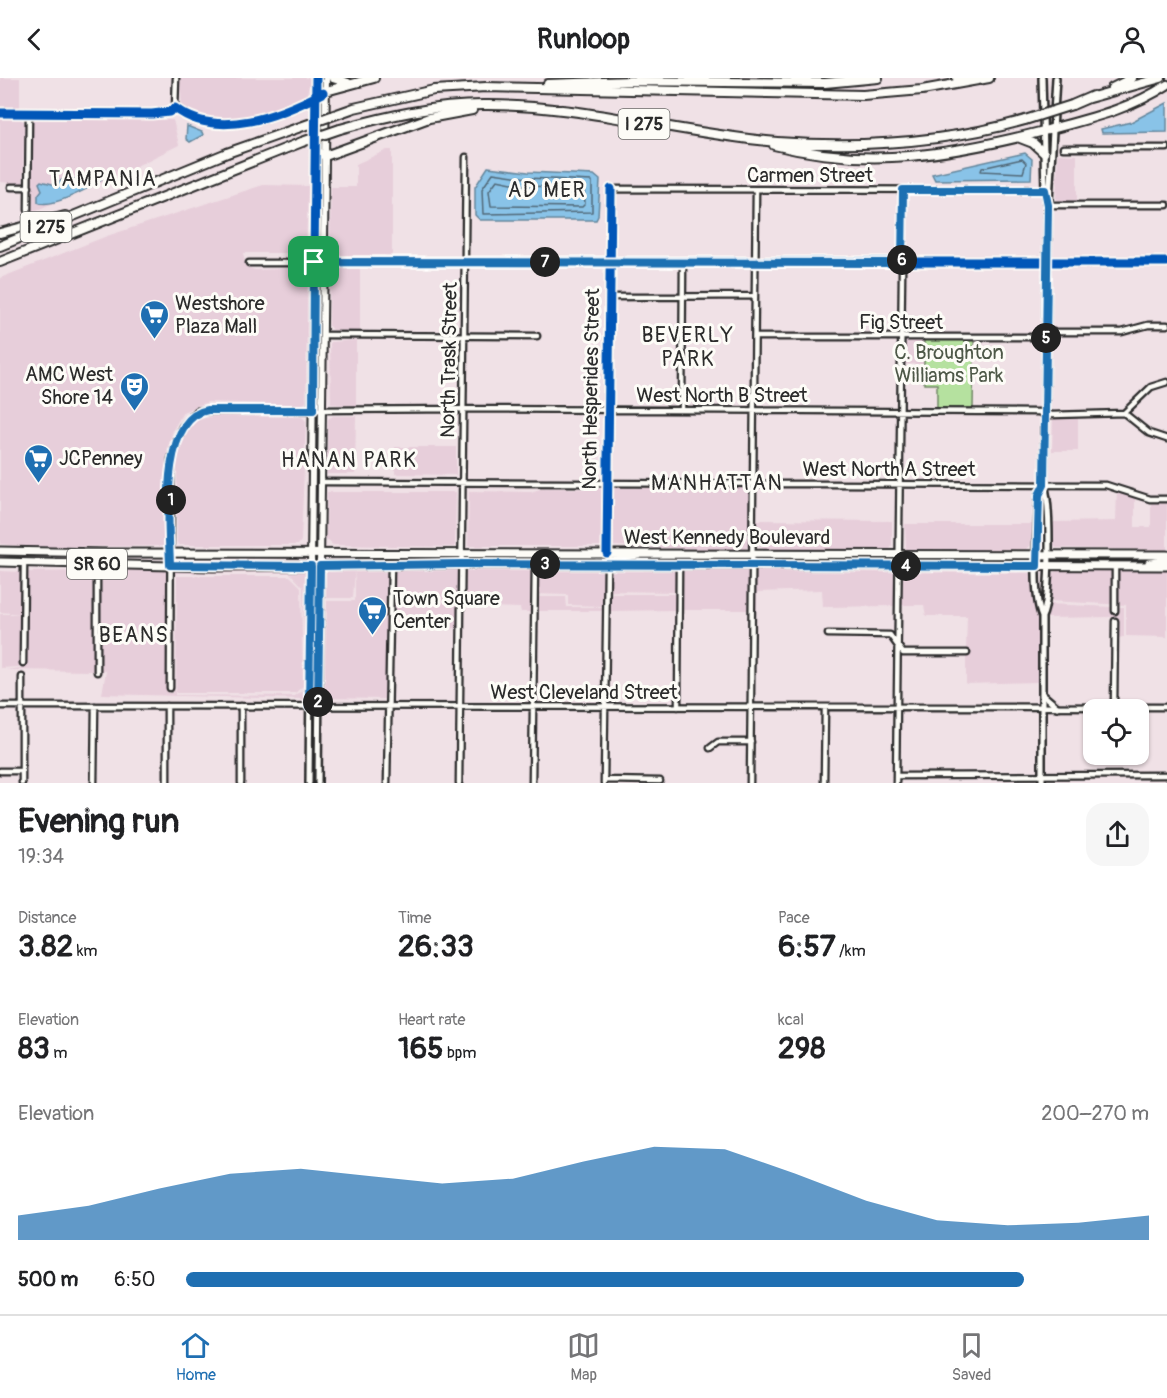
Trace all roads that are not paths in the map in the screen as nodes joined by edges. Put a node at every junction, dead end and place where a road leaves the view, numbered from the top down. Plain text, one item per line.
1 (176, 78) edge
2 (316, 78) edge
3 (326, 78) edge
4 (333, 78) edge
5 (374, 78) edge
6 (878, 78) edge
7 (957, 78) edge
8 (977, 78) edge
9 (989, 78) edge
10 (1042, 78) edge
11 (1056, 78) edge
12 (1132, 78) edge
13 (1161, 78) edge
14 (350, 83) junction
15 (1167, 85) edge
16 (499, 87) junction
17 (326, 92) junction
18 (316, 97) junction
19 (1089, 98) junction
20 (175, 108) junction
21 (542, 109) junction
22 (0, 114) edge
23 (29, 114) junction
24 (1055, 128) junction
25 (1043, 131) junction
26 (746, 138) junction
27 (1018, 138) junction
28 (315, 146) junction
29 (1064, 148) dead end
30 (1167, 148) edge
31 (1044, 153) junction
32 (325, 156) junction
33 (466, 157) dead end
34 (11, 187) dead end
35 (29, 187) junction
36 (611, 189) joint
37 (756, 190) junction
38 (903, 190) junction
39 (1045, 190) junction
40 (1048, 205) junction
41 (1167, 205) edge
42 (92, 208) junction
43 (28, 210) dead end
44 (0, 233) edge
45 (0, 246) edge
46 (0, 262) edge
47 (314, 262) junction
48 (324, 262) junction
49 (465, 262) junction
50 (610, 262) junction
51 (683, 262) junction
52 (1167, 262) edge
53 (249, 263) dead end
54 (756, 263) junction
55 (902, 263) junction
56 (1048, 263) junction
57 (755, 296) junction
58 (610, 297) junction
59 (683, 297) junction
60 (1167, 325) edge
61 (323, 335) junction
62 (1046, 335) junction
63 (464, 336) junction
64 (537, 336) dead end
65 (755, 337) junction
66 (901, 337) junction
67 (1167, 382) edge
68 (463, 409) junction
69 (313, 410) junction
70 (323, 410) junction
71 (609, 410) junction
72 (682, 410) junction
73 (900, 410) junction
74 (754, 411) junction
75 (1124, 413) junction
76 (1045, 414) junction
77 (1167, 439) edge
78 (321, 483) junction
79 (462, 483) junction
80 (608, 484) junction
81 (754, 484) junction
82 (899, 484) junction
83 (1044, 485) junction
84 (1167, 499) edge
85 (0, 550) edge
86 (40, 553) junction
87 (97, 553) junction
88 (170, 553) junction
89 (311, 553) junction
90 (321, 553) junction
91 (461, 553) junction
92 (607, 553) junction
93 (644, 554) junction
94 (753, 554) junction
95 (898, 554) junction
96 (1038, 555) junction
97 (1048, 555) junction
98 (1167, 555) edge
99 (1167, 561) edge
100 (0, 562) edge
101 (24, 564) junction
102 (97, 564) junction
103 (461, 564) junction
104 (535, 564) junction
105 (564, 564) junction
106 (607, 564) junction
107 (170, 565) junction
108 (391, 565) junction
109 (679, 565) junction
110 (311, 566) junction
111 (320, 566) junction
112 (752, 566) junction
113 (897, 566) junction
114 (1037, 566) junction
115 (1047, 566) junction
116 (1115, 566) junction
117 (1141, 566) junction
118 (1167, 566) edge
119 (1115, 611) dead end
120 (1042, 617) junction
121 (1115, 621) dead end
122 (828, 634) dead end
123 (897, 645) junction
124 (967, 653) dead end
125 (23, 663) dead end
126 (97, 672) dead end
127 (22, 677) dead end
128 (170, 688) dead end
129 (1041, 692) junction
130 (1114, 699) edge
131 (0, 706) edge
132 (22, 706) junction
133 (95, 706) junction
134 (167, 706) junction
135 (241, 706) junction
136 (309, 706) junction
137 (318, 706) junction
138 (387, 706) junction
139 (460, 706) junction
140 (533, 706) junction
141 (605, 707) junction
142 (678, 707) junction
143 (751, 707) junction
144 (825, 707) junction
145 (896, 707) junction
146 (1041, 707) junction
147 (1057, 707) junction
148 (1083, 707) edge
149 (1149, 708) edge
150 (1167, 708) edge
151 (750, 742) junction
152 (710, 748) dead end
153 (0, 771) edge
154 (22, 771) junction
155 (1167, 775) edge
156 (896, 776) junction
157 (1042, 780) edge
158 (604, 781) edge
159 (660, 781) dead end
160 (22, 783) edge
161 (94, 783) edge
162 (167, 783) edge
163 (241, 783) edge
164 (309, 783) edge
165 (318, 783) edge
166 (387, 783) edge
167 (459, 783) edge
168 (532, 783) edge
169 (750, 783) edge
170 (824, 783) edge
171 (896, 783) edge

1 - 20 street
2 - 18 main road
3 - 17 main road
4 - 14 highway
5 - 14 highway
6 - 16 highway
7 - 8 highway
9 - 16 highway, I 275
10 - 25 street
11 - 24 street
12 - 19 highway, I 275
13 - 19 highway
14 - 17 highway
15 - 24 highway
16 - 42 highway, I 275, bridge
17 - 18 street
17 - 32 main road
18 - 20 street
18 - 28 main road
19 - 26 highway, I 275, bridge
20 - 23 street
21 - 26 highway, I 275
21 - 32 highway
21 - 46 highway, I 275, bridge
22 - 23 street
23 - 35 street
24 - 25 highway
24 - 40 street
25 - 27 highway
25 - 31 street
26 - 27 highway
27 - 31 highway
28 - 32 highway
28 - 47 main road
29 - 30 street
31 - 39 street
32 - 48 main road
33 - 49 street, North Trask Street
34 - 35 street
35 - 43 street
36 - 37 street, Carmen Street
36 - 50 street, North Hesperides Street
37 - 38 street, Carmen Street
37 - 54 street
38 - 39 street, Carmen Street
38 - 55 street
39 - 40 street
40 - 41 street
40 - 56 street
42 - 44 highway
42 - 45 highway, I 275
47 - 48 street
47 - 53 street
47 - 69 main road
48 - 49 street
48 - 61 main road
49 - 50 street
49 - 63 street, North Trask Street
50 - 51 street
50 - 58 street, North Hesperides Street
51 - 54 street
51 - 59 street
52 - 56 street
54 - 55 street
54 - 57 street
55 - 56 street
55 - 66 street
56 - 62 street
57 - 59 street
57 - 65 street
58 - 59 street
58 - 71 street, North Hesperides Street
59 - 72 street
60 - 62 street, Fig Street
61 - 63 street
61 - 70 main road
62 - 66 street, Fig Street
62 - 76 street
63 - 64 street
63 - 68 street, North Trask Street
65 - 66 street, Fig Street
65 - 74 street
66 - 73 street
67 - 75 street
68 - 70 street, West North B Street
68 - 71 street, West North B Street
68 - 79 street, North Trask Street
69 - 70 street, West North B Street
69 - 88 street, West North B Street
69 - 89 main road
70 - 78 main road
71 - 72 street, West North B Street
71 - 80 street, North Hesperides Street
72 - 74 street, West North B Street
73 - 74 street, West North B Street
73 - 76 street, West North B Street
73 - 82 street
74 - 81 street
75 - 76 street, West North B Street
75 - 77 street
76 - 83 street
78 - 79 street, West North A Street
78 - 90 main road
79 - 80 street, West North A Street
79 - 91 street, North Trask Street
80 - 81 street, West North A Street
80 - 92 street, North Hesperides Street
81 - 82 street, West North A Street
81 - 94 street
82 - 83 street, West North A Street
82 - 95 street
83 - 84 street, West North A Street
83 - 96 street
83 - 97 street
85 - 86 main road, West Kennedy Boulevard / SR 60
86 - 87 main road, West Kennedy Boulevard / SR 60
86 - 101 main road
87 - 88 main road, West Kennedy Boulevard / SR 60
87 - 102 main road
88 - 89 main road, West Kennedy Boulevard / SR 60
88 - 107 street
89 - 90 main road, West Kennedy Boulevard / SR 60
89 - 110 main road
90 - 91 main road, West Kennedy Boulevard / SR 60
90 - 111 main road
91 - 92 main road, West Kennedy Boulevard / SR 60
91 - 103 street, North Trask Street
92 - 93 main road, West Kennedy Boulevard / SR 60
92 - 105 main road
93 - 94 main road, West Kennedy Boulevard / SR 60
93 - 106 main road
94 - 95 main road, West Kennedy Boulevard / SR 60
94 - 112 street
95 - 96 main road, West Kennedy Boulevard / SR 60
95 - 113 street
96 - 97 main road, West Kennedy Boulevard / SR 60
96 - 114 street
97 - 98 main road, West Kennedy Boulevard / SR 60
97 - 115 street
99 - 117 main road
100 - 101 main road, West Kennedy Boulevard / SR 60
101 - 102 main road, West Kennedy Boulevard / SR 60
101 - 125 street
102 - 107 main road, West Kennedy Boulevard / SR 60
102 - 126 street
103 - 104 main road, West Kennedy Boulevard / SR 60
103 - 108 main road, West Kennedy Boulevard / SR 60
103 - 139 street, North Trask Street
104 - 105 main road, West Kennedy Boulevard / SR 60
104 - 140 street
105 - 106 main road, West Kennedy Boulevard / SR 60
106 - 109 main road, West Kennedy Boulevard / SR 60
106 - 141 street
107 - 110 main road, West Kennedy Boulevard / SR 60
107 - 128 street
108 - 111 main road, West Kennedy Boulevard / SR 60
108 - 138 street
109 - 112 main road, West Kennedy Boulevard / SR 60
109 - 142 street
110 - 111 main road, West Kennedy Boulevard / SR 60
110 - 136 street
111 - 137 street
112 - 113 main road, West Kennedy Boulevard / SR 60
112 - 143 street
113 - 114 main road, West Kennedy Boulevard / SR 60
113 - 123 street
114 - 115 main road, West Kennedy Boulevard / SR 60
114 - 120 street
115 - 116 main road, West Kennedy Boulevard / SR 60
115 - 120 street
116 - 117 main road, West Kennedy Boulevard / SR 60
116 - 119 street
117 - 118 main road, West Kennedy Boulevard / SR 60
120 - 129 street
121 - 130 street
122 - 123 street
123 - 124 street
123 - 145 street
127 - 132 street
129 - 146 street
129 - 147 street
131 - 132 street, West Cleveland Street
132 - 133 street, West Cleveland Street
132 - 154 street
133 - 134 street, West Cleveland Street
133 - 161 street
134 - 135 street, West Cleveland Street
134 - 162 street
135 - 136 street, West Cleveland Street
135 - 163 street
136 - 137 street, West Cleveland Street
136 - 164 street
137 - 138 street, West Cleveland Street
137 - 165 street
138 - 139 street, West Cleveland Street
138 - 166 street
139 - 140 street, West Cleveland Street
139 - 167 street, North Trask Street
140 - 141 street, West Cleveland Street
140 - 168 street
141 - 142 street, West Cleveland Street
141 - 158 street
142 - 143 street, West Cleveland Street
143 - 144 street, West Cleveland Street
143 - 151 street
144 - 145 street, West Cleveland Street
144 - 170 street
145 - 146 street, West Cleveland Street
145 - 156 street
146 - 147 street, West Cleveland Street
146 - 157 street
147 - 148 street, West Cleveland Street
149 - 150 street, West Cleveland Street
151 - 152 street
151 - 169 street
153 - 154 street
154 - 160 street
155 - 157 street
156 - 157 street
156 - 171 street
158 - 159 street

